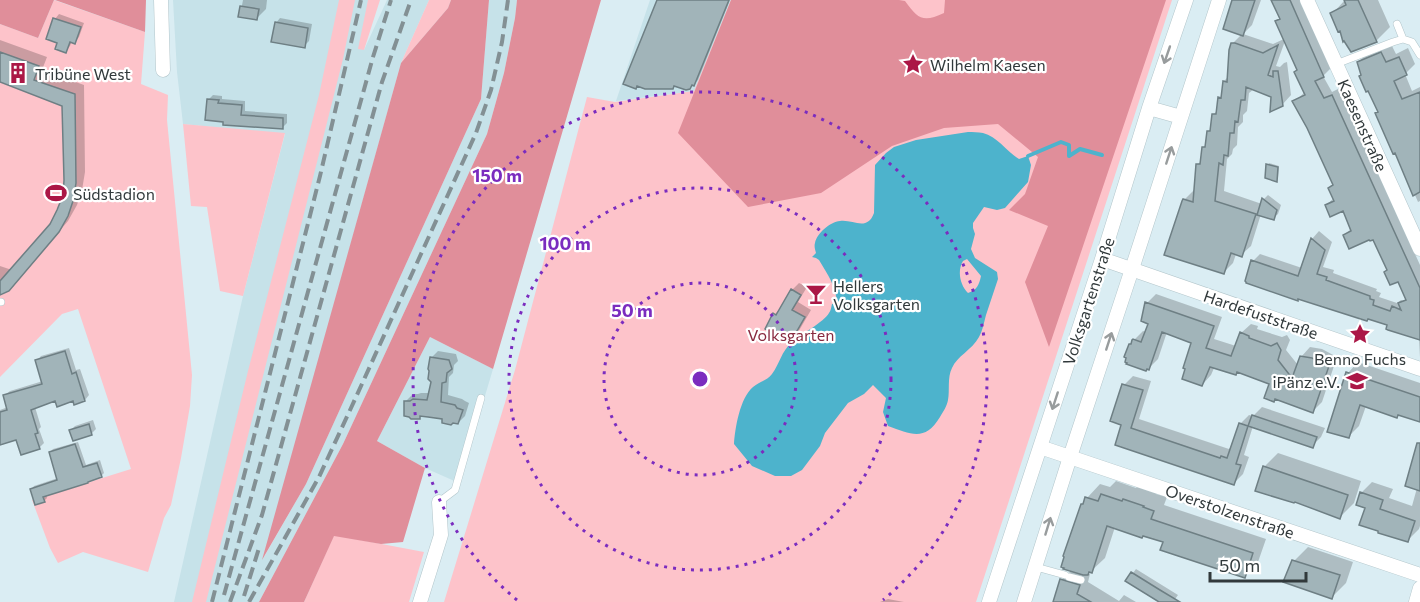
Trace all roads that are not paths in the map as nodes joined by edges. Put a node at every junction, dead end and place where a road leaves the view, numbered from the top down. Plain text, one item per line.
1 (161, 0) edge
2 (1186, 0) edge
3 (1219, 0) edge
4 (1307, 0) edge
5 (1397, 24) dead end
6 (1403, 39) junction
7 (1420, 56) edge
8 (1336, 64) junction
9 (163, 69) dead end
10 (1149, 108) junction
11 (1181, 117) junction
12 (1420, 249) edge
13 (1102, 259) junction
14 (1132, 269) junction
15 (1420, 369) edge
16 (481, 398) dead end
17 (1040, 447) junction
18 (1070, 458) junction
19 (440, 502) joint
20 (1036, 567) junction
21 (1420, 575) edge
22 (1081, 580) dead end
23 (1420, 588) edge
24 (420, 602) edge
25 (989, 602) edge
26 (1024, 602) edge
27 (1416, 602) edge

1 - 9 street
2 -> 10 street, Volksgartenstraße
3 - 11 street, Volksgartenstraße
4 - 8 street, Kaesenstraße
5 - 6 lane
6 - 7 lane
6 - 8 lane
8 - 12 street, Kaesenstraße
10 - 11 street
10 - 13 street, Volksgartenstraße
14 -> 11 street, Volksgartenstraße
13 - 14 street, Hardefuststraße
13 -> 17 street, Volksgartenstraße
14 - 15 street, Hardefuststraße
18 -> 14 street, Volksgartenstraße
16 - 19 lane
17 - 18 street, Overstolzenstraße
17 - 25 street, Volksgartenstraße
20 -> 18 street, Volksgartenstraße
18 - 21 street, Overstolzenstraße
19 - 24 street
20 - 22 lane
20 - 26 street, Volksgartenstraße
23 - 27 street

